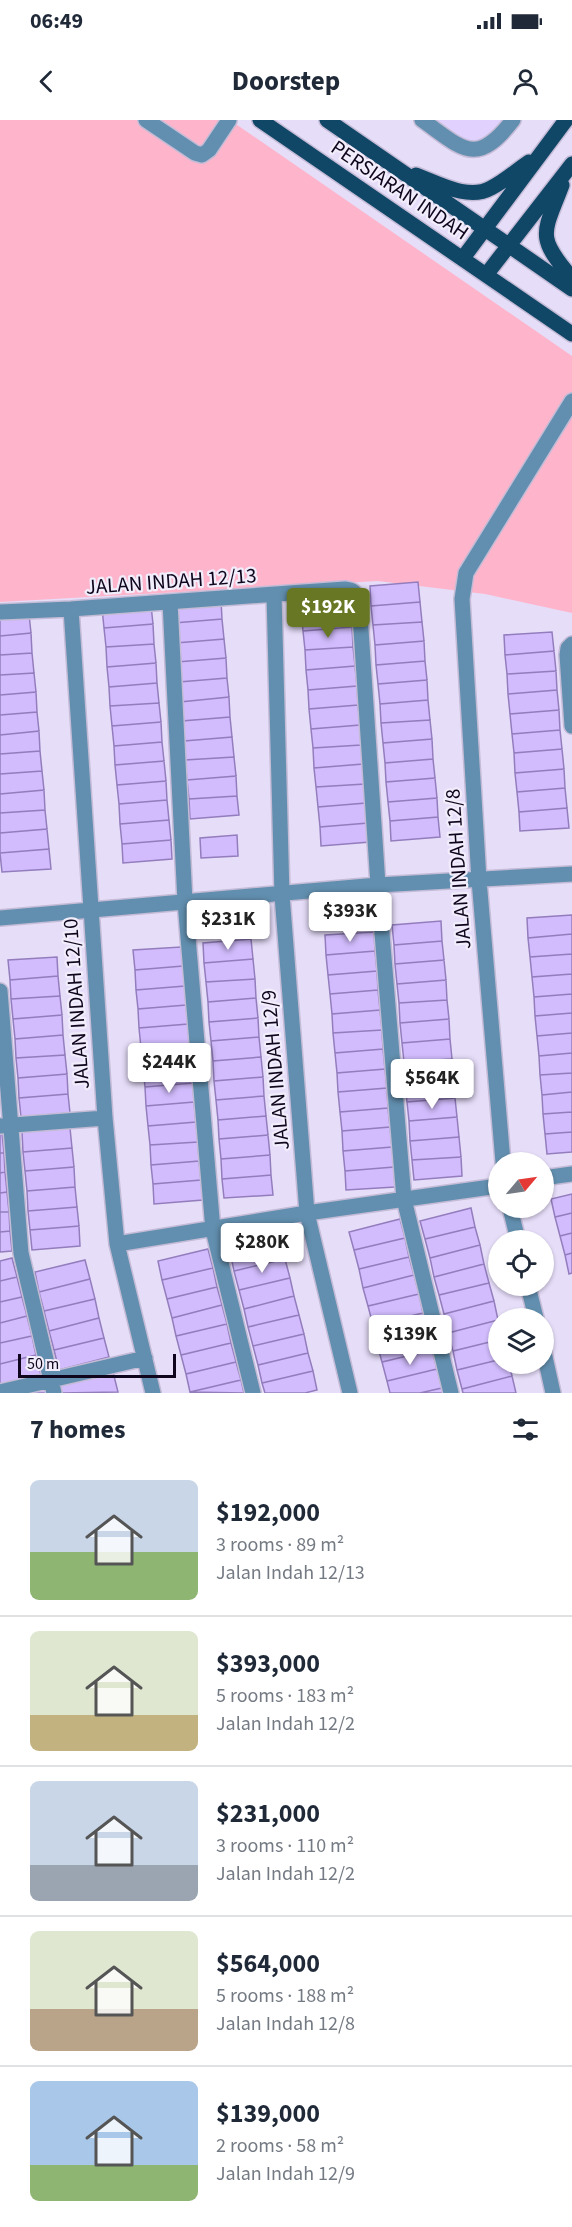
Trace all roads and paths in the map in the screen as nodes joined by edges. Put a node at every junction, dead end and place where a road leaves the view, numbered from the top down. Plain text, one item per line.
1 (146, 120) edge
2 (229, 120) edge
3 (260, 120) edge
4 (327, 120) edge
5 (422, 120) edge
6 (513, 120) edge
7 (566, 120) edge
8 (539, 155) junction
9 (570, 166) edge
10 (397, 168) junction
11 (485, 229) junction
12 (508, 245) junction
13 (463, 258) junction
14 (486, 275) junction
15 (572, 278) edge
16 (572, 289) edge
17 (572, 334) edge
18 (572, 401) edge
19 (273, 595) junction
20 (170, 602) junction
21 (71, 609) junction
22 (0, 612) edge
23 (572, 644) edge
24 (572, 726) edge
25 (572, 874) edge
26 (479, 880) junction
27 (378, 885) junction
28 (282, 895) junction
29 (185, 902) junction
30 (90, 910) junction
31 (0, 918) edge
32 (0, 991) edge
33 (105, 1118) junction
34 (5, 1126) edge
35 (502, 1152) edge
36 (572, 1174) edge
37 (554, 1176) edge
38 (488, 1187) edge
39 (404, 1199) junction
40 (307, 1213) junction
41 (213, 1230) junction
42 (117, 1244) junction
43 (145, 1358) junction
44 (549, 1374) edge
45 (52, 1387) edge
46 (0, 1392) edge
47 (153, 1393) edge
48 (253, 1393) edge
49 (350, 1393) edge
50 (451, 1393) edge
51 (554, 1393) edge

1 - 2 street
3 - 13 main road, PERSIARAN INDAH
4 - 10 main road, PERSIARAN INDAH
5 - 6 street
7 - 8 main road
8 - 10 main road
8 - 11 main road
9 - 12 main road
9 - 15 main road
10 - 11 main road, PERSIARAN INDAH
11 - 12 main road, PERSIARAN INDAH
11 - 13 main road
12 - 14 main road
12 - 16 main road, PERSIARAN INDAH
13 - 14 main road, PERSIARAN INDAH
14 - 17 main road, PERSIARAN INDAH
18 - 26 street, JALAN INDAH 12/8
19 - 20 street, JALAN INDAH 12/13
19 - 27 street, JALAN INDAH 12/13
19 - 28 street, JALAN INDAH 12/9
20 - 21 street, JALAN INDAH 12/13
20 - 29 street
21 - 22 street, JALAN INDAH 12/13
21 - 30 street, JALAN INDAH 12/10
23 - 24 street
25 - 26 street
26 - 27 street
26 - 35 street, JALAN INDAH 12/8
27 - 28 street
27 - 39 street
28 - 29 street
28 - 40 street, JALAN INDAH 12/9
29 - 30 street
29 - 41 street
30 - 31 street
30 - 33 street, JALAN INDAH 12/10
32 - 34 street
33 - 34 street
33 - 42 street, JALAN INDAH 12/10
34 - 45 street
36 - 37 street
38 - 39 street
39 - 40 street
39 - 50 street
40 - 41 street
40 - 49 street, JALAN INDAH 12/9
41 - 42 street
41 - 48 street
42 - 43 street, JALAN INDAH 12/10
43 - 45 street
43 - 47 street, JALAN INDAH 12/10
44 - 51 street
45 - 46 street

